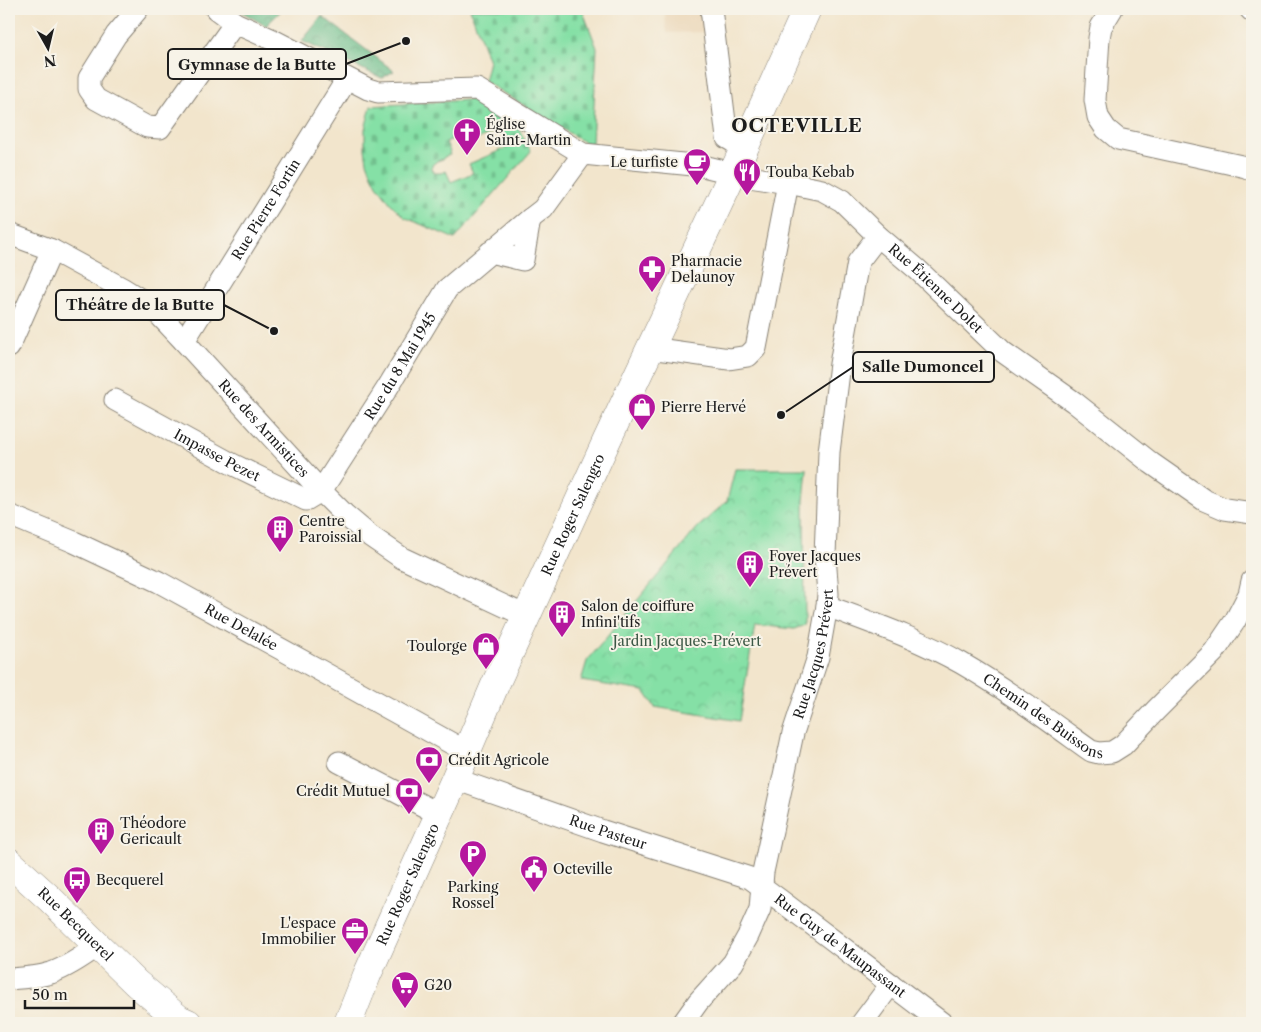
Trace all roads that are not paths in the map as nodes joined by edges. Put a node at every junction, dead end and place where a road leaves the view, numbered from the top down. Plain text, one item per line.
1 (138, 9) edge
2 (216, 9) edge
3 (711, 9) edge
4 (807, 9) edge
5 (1112, 9) edge
6 (235, 23) junction
7 (347, 78) junction
8 (583, 154) junction
9 (738, 161) junction
10 (1252, 170) edge
11 (788, 183) junction
12 (9, 234) edge
13 (878, 236) junction
14 (52, 250) junction
15 (184, 341) junction
16 (9, 347) edge
17 (650, 348) junction
18 (115, 400) dead end
19 (321, 491) junction
20 (1252, 513) edge
21 (9, 515) edge
22 (1252, 581) edge
23 (827, 606) junction
24 (526, 616) junction
25 (467, 752) junction
26 (339, 762) dead end
27 (455, 779) junction
28 (439, 814) junction
29 (9, 862) edge
30 (762, 887) junction
31 (99, 945) junction
32 (9, 979) edge
33 (892, 984) junction
34 (188, 1023) edge
35 (348, 1023) edge
36 (683, 1023) edge
37 (862, 1023) edge
38 (942, 1023) edge

1 - 6 street
2 - 6 street
3 - 9 street
4 - 9 main road, Rue Roger Salengro
5 - 10 street
6 - 7 street
7 - 8 street
7 - 15 street, Rue Pierre Fortin
8 - 9 street, Rue Étienne Dolet
8 - 19 street, Rue du 8 Mai 1945
9 - 11 street, Rue Étienne Dolet
9 - 17 main road, Rue Roger Salengro
11 - 13 street, Rue Étienne Dolet
11 - 17 street
12 - 14 street, Rue des Armistices
13 - 20 street, Rue Étienne Dolet
13 - 23 street, Rue Jacques Prévert
14 - 15 street, Rue des Armistices
14 - 16 street
15 - 19 street, Rue des Armistices
17 - 24 main road, Rue Roger Salengro
18 - 19 street, Impasse Pezet
19 - 24 street, Rue des Armistices
21 - 25 street, Rue Delalée
22 - 23 street, Chemin des Buissons
23 - 30 street, Rue Jacques Prévert
24 - 25 main road, Rue Roger Salengro
25 - 27 main road, Rue Roger Salengro
26 - 28 street
27 - 28 main road, Rue Roger Salengro
27 - 30 street, Rue Pasteur
28 - 35 main road, Rue Roger Salengro
29 - 31 main road, Rue Becquerel
30 - 33 street, Rue Guy de Maupassant
30 - 36 street, Rue Jacques Prévert
31 - 32 street
31 - 34 main road, Rue Becquerel
33 - 37 street
33 - 38 street, Rue Guy de Maupassant

